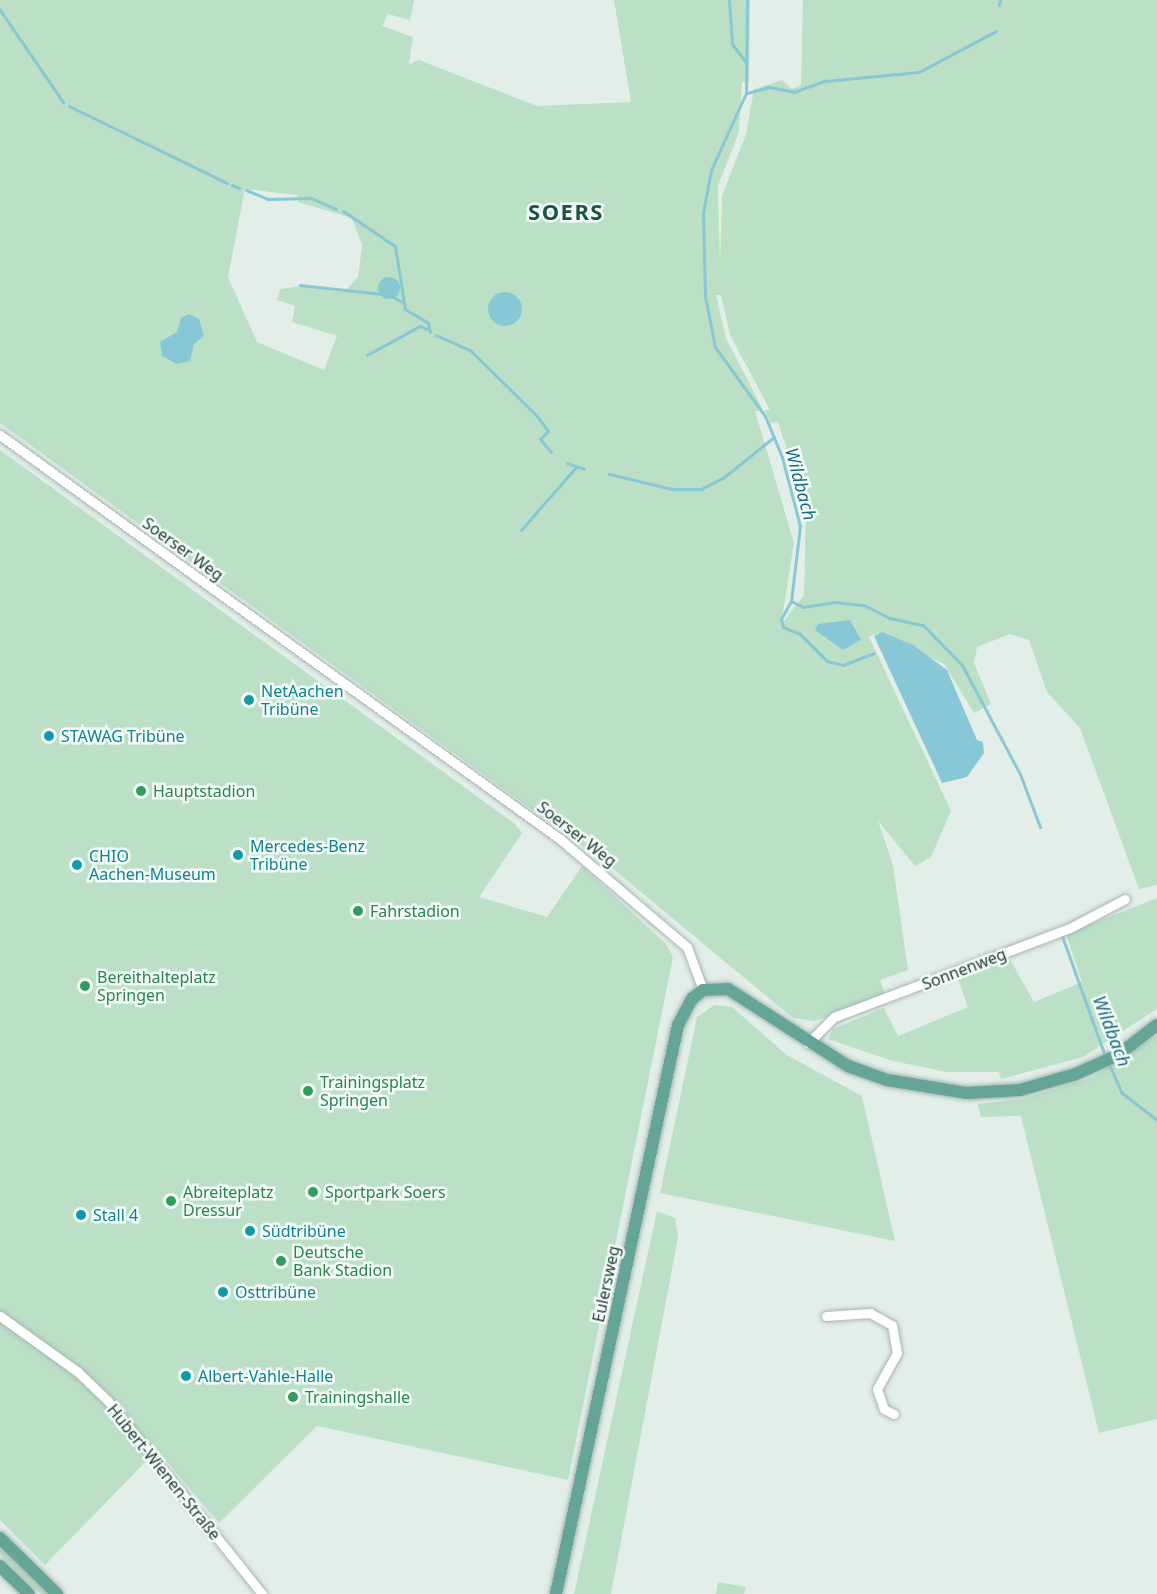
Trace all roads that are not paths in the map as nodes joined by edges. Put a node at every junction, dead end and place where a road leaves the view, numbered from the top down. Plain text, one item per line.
1 (0, 435) edge
2 (1125, 900) dead end
3 (703, 990) junction
4 (1157, 1025) edge
5 (808, 1043) junction
6 (0, 1316) edge
7 (826, 1316) dead end
8 (894, 1414) dead end
9 (0, 1538) edge
10 (0, 1566) edge
11 (29, 1594) edge
12 (57, 1594) edge
13 (262, 1594) edge
14 (556, 1594) edge

1 - 3 street, Soerser Weg
2 - 5 street, Sonnenweg
3 - 5 main road
3 - 14 main road, Eulersweg
4 - 5 main road
6 - 13 street, Hubert-Wienen-Straße
7 - 8 street
9 - 12 main road
10 - 11 main road

